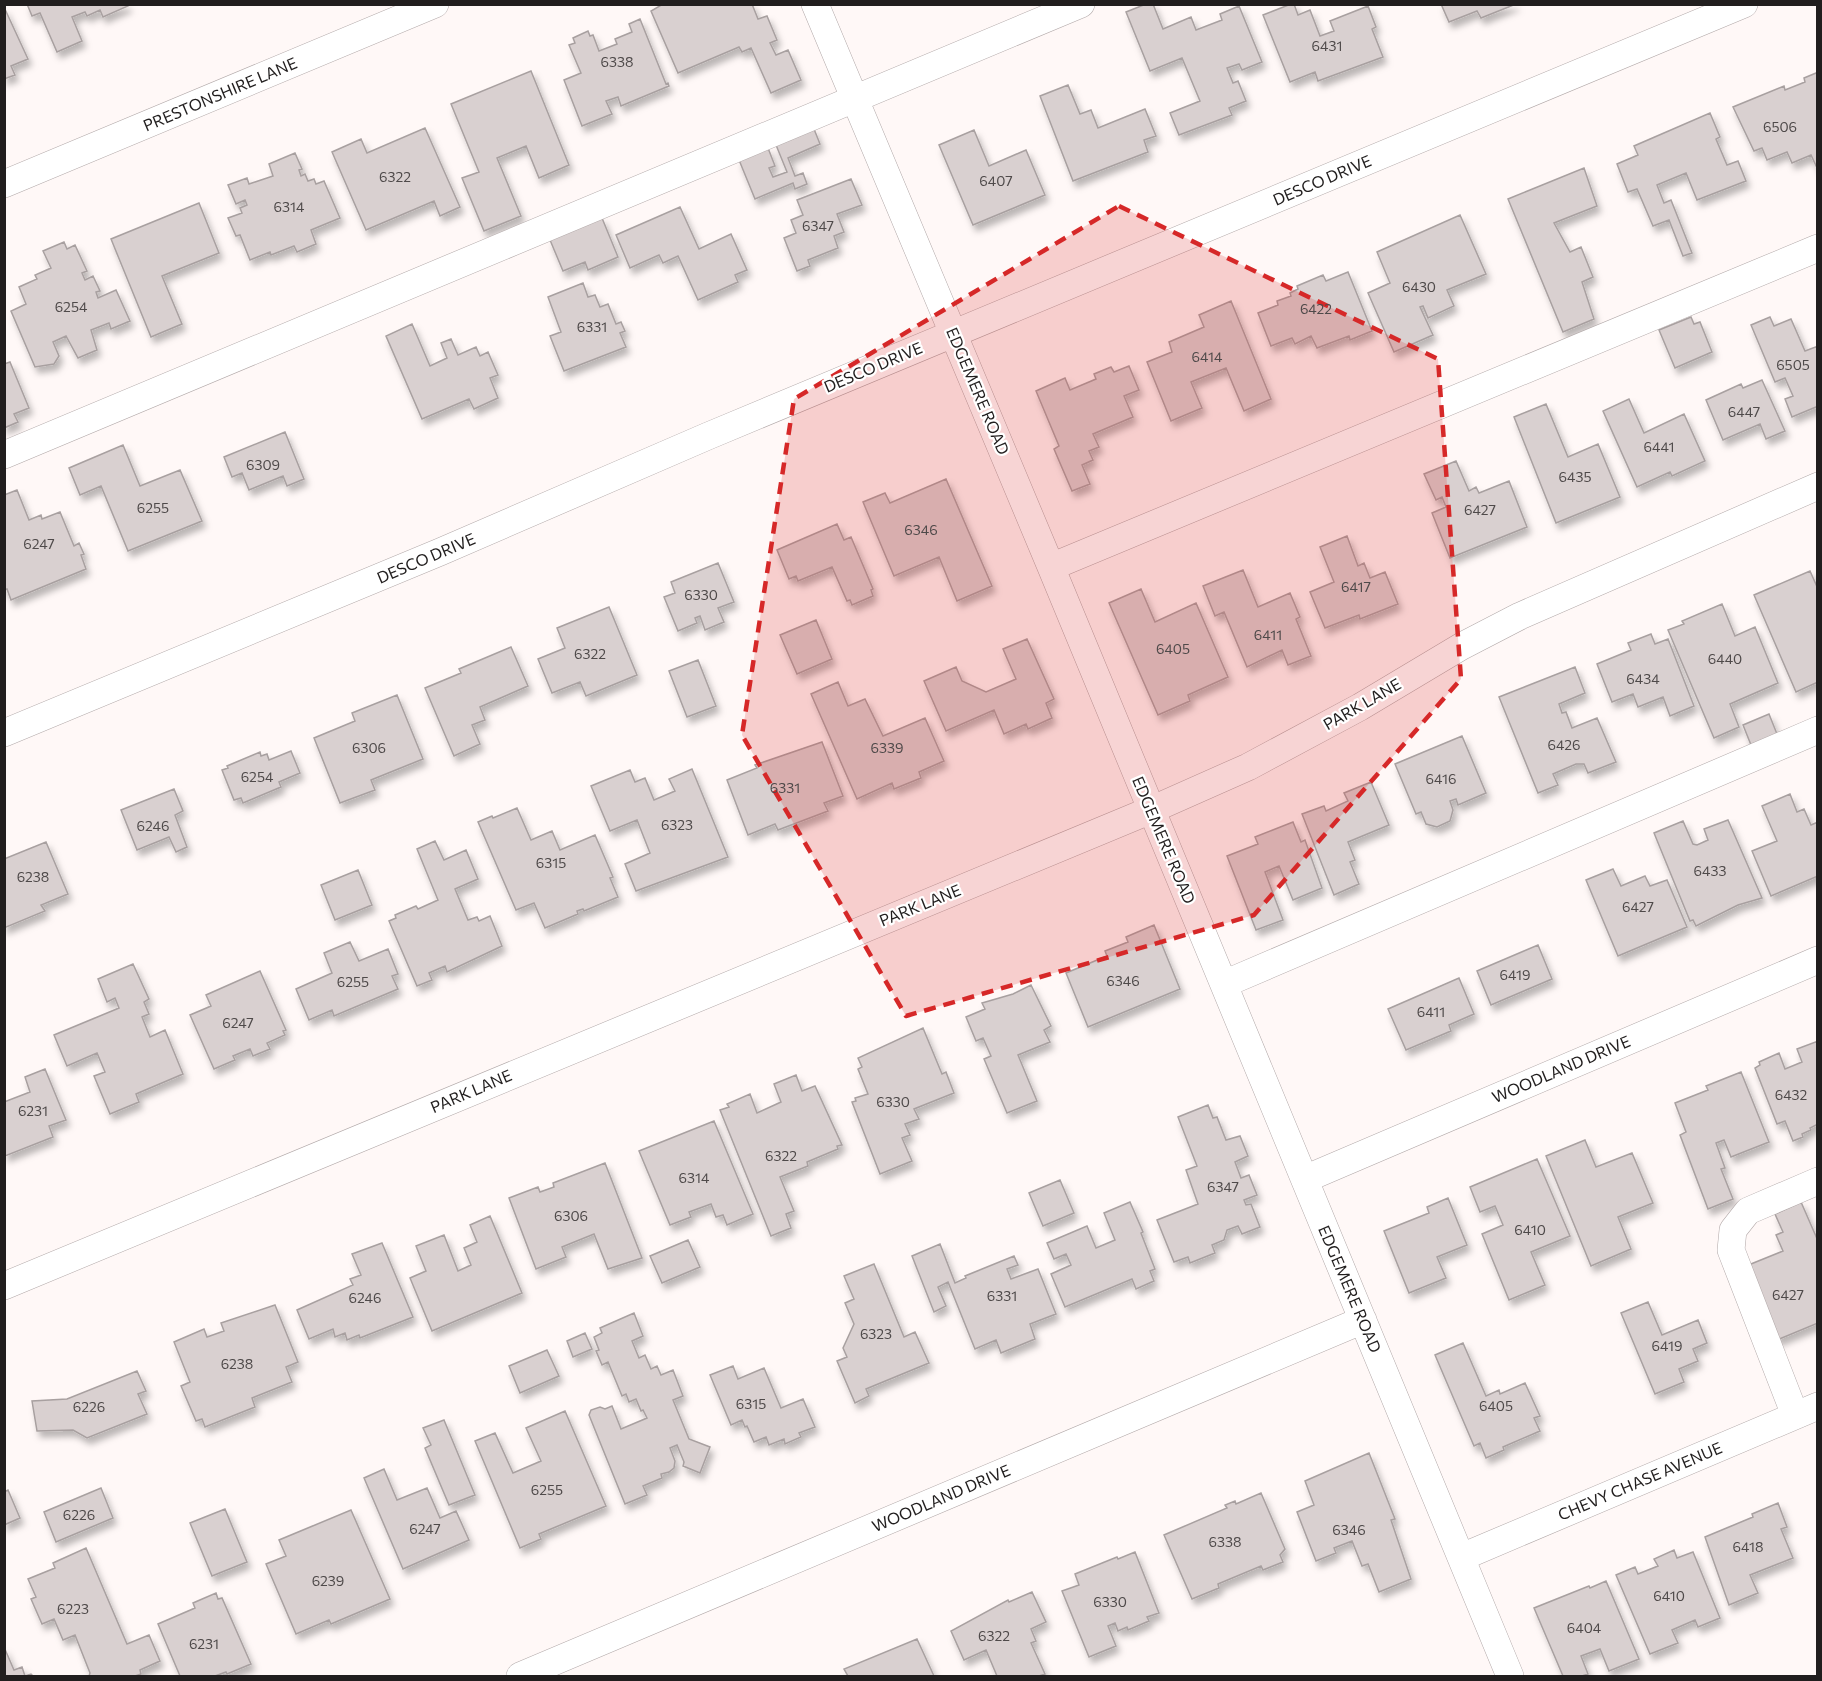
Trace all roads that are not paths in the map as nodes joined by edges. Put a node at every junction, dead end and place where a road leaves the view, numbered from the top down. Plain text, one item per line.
1 (435, 4) edge
2 (815, 4) edge
3 (1081, 4) edge
4 (1744, 4) edge
5 (854, 99) junction
6 (4, 184) edge
7 (1818, 248) edge
8 (954, 333) junction
9 (4, 455) edge
10 (1818, 486) edge
11 (1051, 567) junction
12 (1818, 730) edge
13 (4, 733) edge
14 (1152, 810) junction
15 (1818, 960) edge
16 (1224, 984) junction
17 (1305, 1179) junction
18 (1818, 1181) edge
19 (4, 1286) edge
20 (1363, 1320) junction
21 (1806, 1411) edge
22 (1462, 1557) junction
23 (520, 1677) edge
24 (1510, 1677) edge

1 - 6 street, PRESTONSHIRE LANE
2 - 5 street, EDGEMERE ROAD
3 - 5 street
4 - 8 street, DESCO DRIVE
5 - 8 street, EDGEMERE ROAD
5 - 9 street
7 - 11 street
8 - 11 street, EDGEMERE ROAD
8 - 13 street, DESCO DRIVE
10 - 14 street, PARK LANE
11 - 14 street, EDGEMERE ROAD
12 - 16 street
14 - 16 street, EDGEMERE ROAD
14 - 19 street, PARK LANE
15 - 17 street, WOODLAND DRIVE
16 - 17 street, EDGEMERE ROAD
17 - 20 street, EDGEMERE ROAD
18 - 21 street
20 - 22 street, EDGEMERE ROAD
20 - 23 street, WOODLAND DRIVE
21 - 22 street, CHEVY CHASE AVENUE
22 - 24 street, EDGEMERE ROAD

